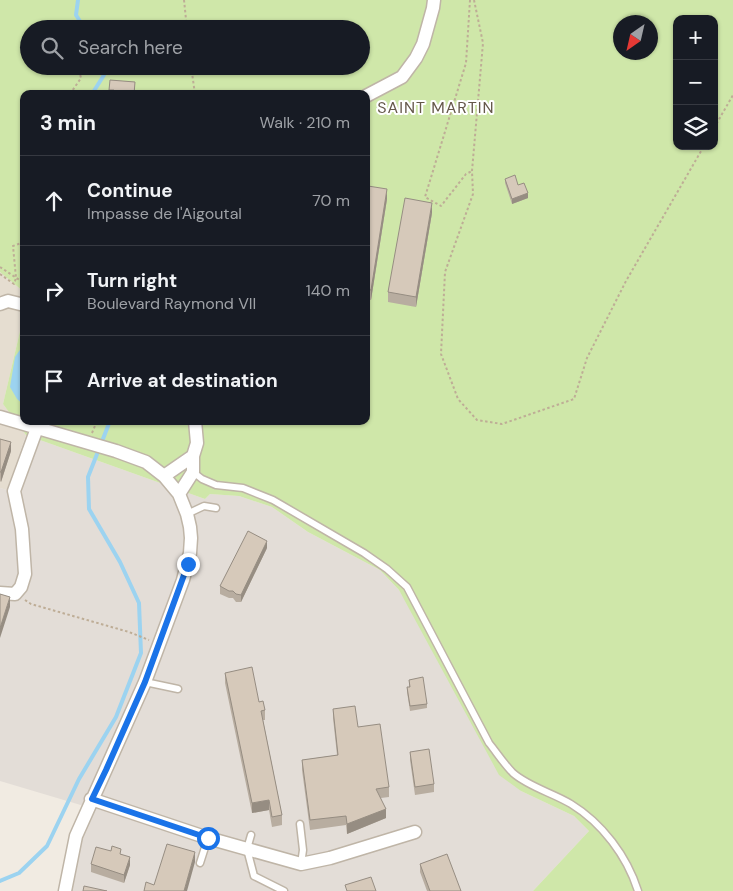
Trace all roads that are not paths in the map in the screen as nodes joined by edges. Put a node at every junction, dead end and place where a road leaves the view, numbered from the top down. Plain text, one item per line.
1 (434, 0) edge
2 (370, 94) edge
3 (0, 304) edge
4 (20, 304) edge
5 (0, 417) edge
6 (20, 423) edge
7 (27, 425) edge
8 (195, 425) edge
9 (37, 428) junction
10 (188, 459) junction
11 (193, 472) junction
12 (164, 476) junction
13 (178, 494) junction
14 (216, 508) dead end
15 (187, 514) junction
16 (0, 593) edge
17 (145, 682) junction
18 (178, 689) dead end
19 (92, 799) junction
20 (300, 824) dead end
21 (415, 832) dead end
22 (251, 835) dead end
23 (208, 838) junction
24 (247, 850) junction
25 (200, 863) dead end
26 (302, 864) junction
27 (64, 891) edge
28 (283, 891) edge
29 (638, 891) edge

1 - 2 street
3 - 4 street
5 - 6 street
7 - 9 street
8 - 10 street
9 - 12 street
9 - 16 street
10 - 11 street
10 - 12 street
11 - 13 street
11 - 29 lane
12 - 13 street
13 - 15 street
14 - 15 lane
15 - 17 street
17 - 18 lane
17 - 19 street
19 - 23 street
19 - 27 street
20 - 26 lane
21 - 26 street
22 - 24 lane
23 - 24 street
23 - 25 lane
24 - 26 street
24 - 28 lane

